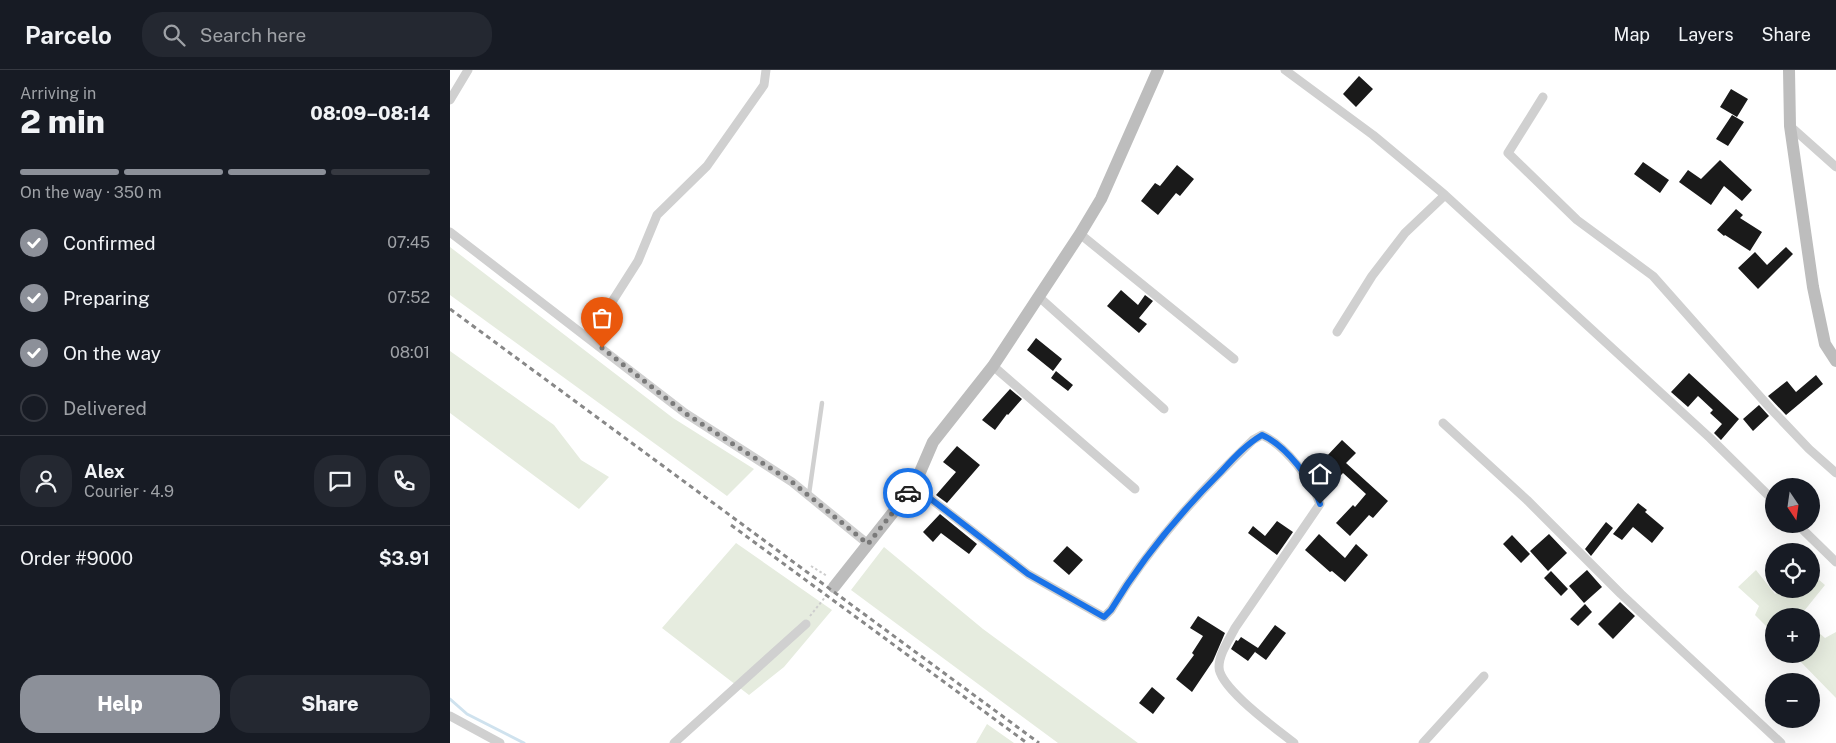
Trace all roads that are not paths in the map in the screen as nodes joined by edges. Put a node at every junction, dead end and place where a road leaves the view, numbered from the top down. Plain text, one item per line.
1 (468, 70) edge
2 (766, 70) edge
3 (1158, 70) edge
4 (1285, 70) edge
5 (1788, 70) edge
6 (450, 81) edge
7 (458, 87) junction
8 (1543, 97) dead end
9 (450, 100) edge
10 (1790, 126) junction
11 (1836, 167) edge
12 (1445, 195) junction
13 (450, 232) edge
14 (1080, 234) junction
15 (1039, 297) junction
16 (1337, 332) dead end
17 (589, 338) junction
18 (1234, 359) dead end
19 (1836, 361) edge
20 (993, 366) junction
21 (822, 403) dead end
22 (1164, 409) dead end
23 (1443, 423) dead end
24 (1836, 473) edge
25 (914, 486) junction
26 (1135, 489) dead end
27 (1765, 492) edge
28 (809, 496) junction
29 (1806, 533) edge
30 (868, 544) junction
31 (1836, 562) edge
32 (834, 587) dead end
33 (806, 624) road end
34 (1484, 676) dead end
35 (450, 716) edge
36 (500, 743) edge
37 (674, 743) edge
38 (1294, 743) edge
39 (1422, 743) edge
40 (1781, 743) edge

1 - 7 street
2 - 17 street
3 - 14 street
4 - 12 street
5 - 10 street
6 - 7 street
7 - 9 street
8 - 24 street
10 - 11 street
10 - 19 street
12 - 16 street
12 - 27 street
13 - 17 street
14 - 15 street
14 - 18 street
15 - 20 street
15 - 22 street
17 - 28 street
20 - 25 street
20 - 26 street
21 - 28 lane
23 - 40 street
25 - 30 street
25 - 38 street
28 - 30 street
29 - 31 street
30 - 32 street
33 - 37 street
34 - 39 street
35 - 36 street

